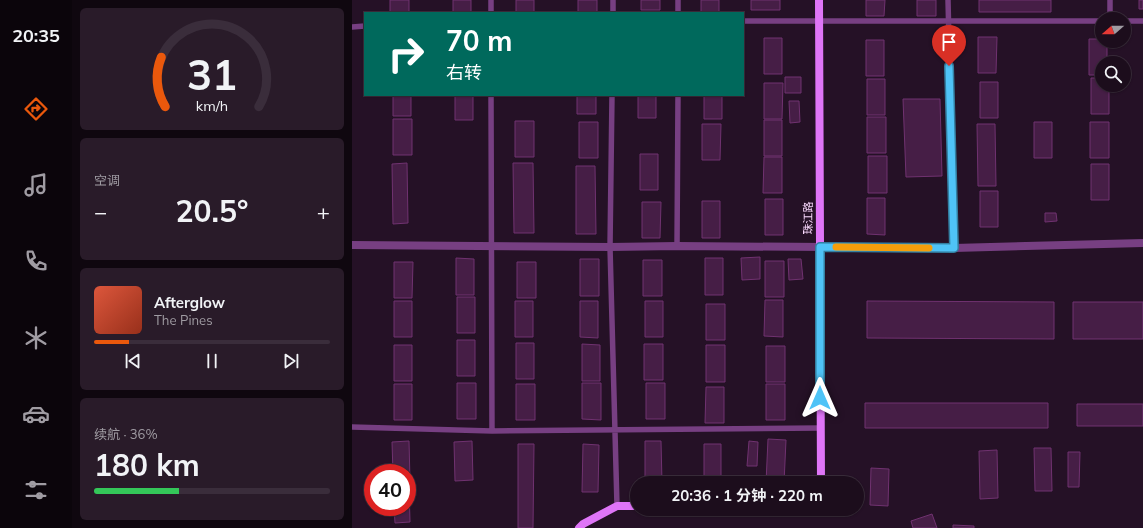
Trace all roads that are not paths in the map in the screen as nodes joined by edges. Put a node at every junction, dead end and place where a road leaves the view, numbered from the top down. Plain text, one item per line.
1 (491, 0) edge
2 (613, 0) edge
3 (678, 0) edge
4 (819, 0) edge
5 (948, 0) edge
6 (1110, 0) edge
7 (491, 12) edge
8 (613, 12) edge
9 (678, 12) edge
10 (1110, 12) edge
11 (744, 21) edge
12 (819, 21) junction
13 (948, 21) junction
14 (1095, 21) edge
15 (1131, 21) edge
16 (1143, 21) edge
17 (364, 26) edge
18 (352, 27) edge
19 (491, 96) edge
20 (612, 96) edge
21 (678, 96) edge
22 (1143, 243) edge
23 (352, 244) edge
24 (492, 246) junction
25 (678, 246) junction
26 (610, 247) junction
27 (820, 247) junction
28 (954, 248) junction
29 (352, 427) edge
30 (820, 428) junction
31 (615, 430) junction
32 (492, 431) junction
33 (821, 476) edge
34 (617, 506) junction
35 (630, 506) edge
36 (579, 528) edge

1 - 7 lane
2 - 8 lane
3 - 9 lane
4 - 12 street, 珠江路
5 - 13 lane
6 - 10 lane
11 - 12 lane
12 - 13 lane
12 - 27 street, 珠江路
13 - 14 lane
13 - 28 lane
15 - 16 lane
17 - 18 lane
19 - 24 lane
20 - 26 lane
21 - 25 lane
22 - 28 street
23 - 24 street
24 - 26 street
24 - 32 lane
25 - 26 street
25 - 27 street
26 - 31 lane
27 - 28 street
27 - 30 street, 珠江路
29 - 32 lane
30 - 31 lane
30 - 33 street, 珠江路
31 - 32 lane
31 - 34 lane
34 - 35 street
34 - 36 street

